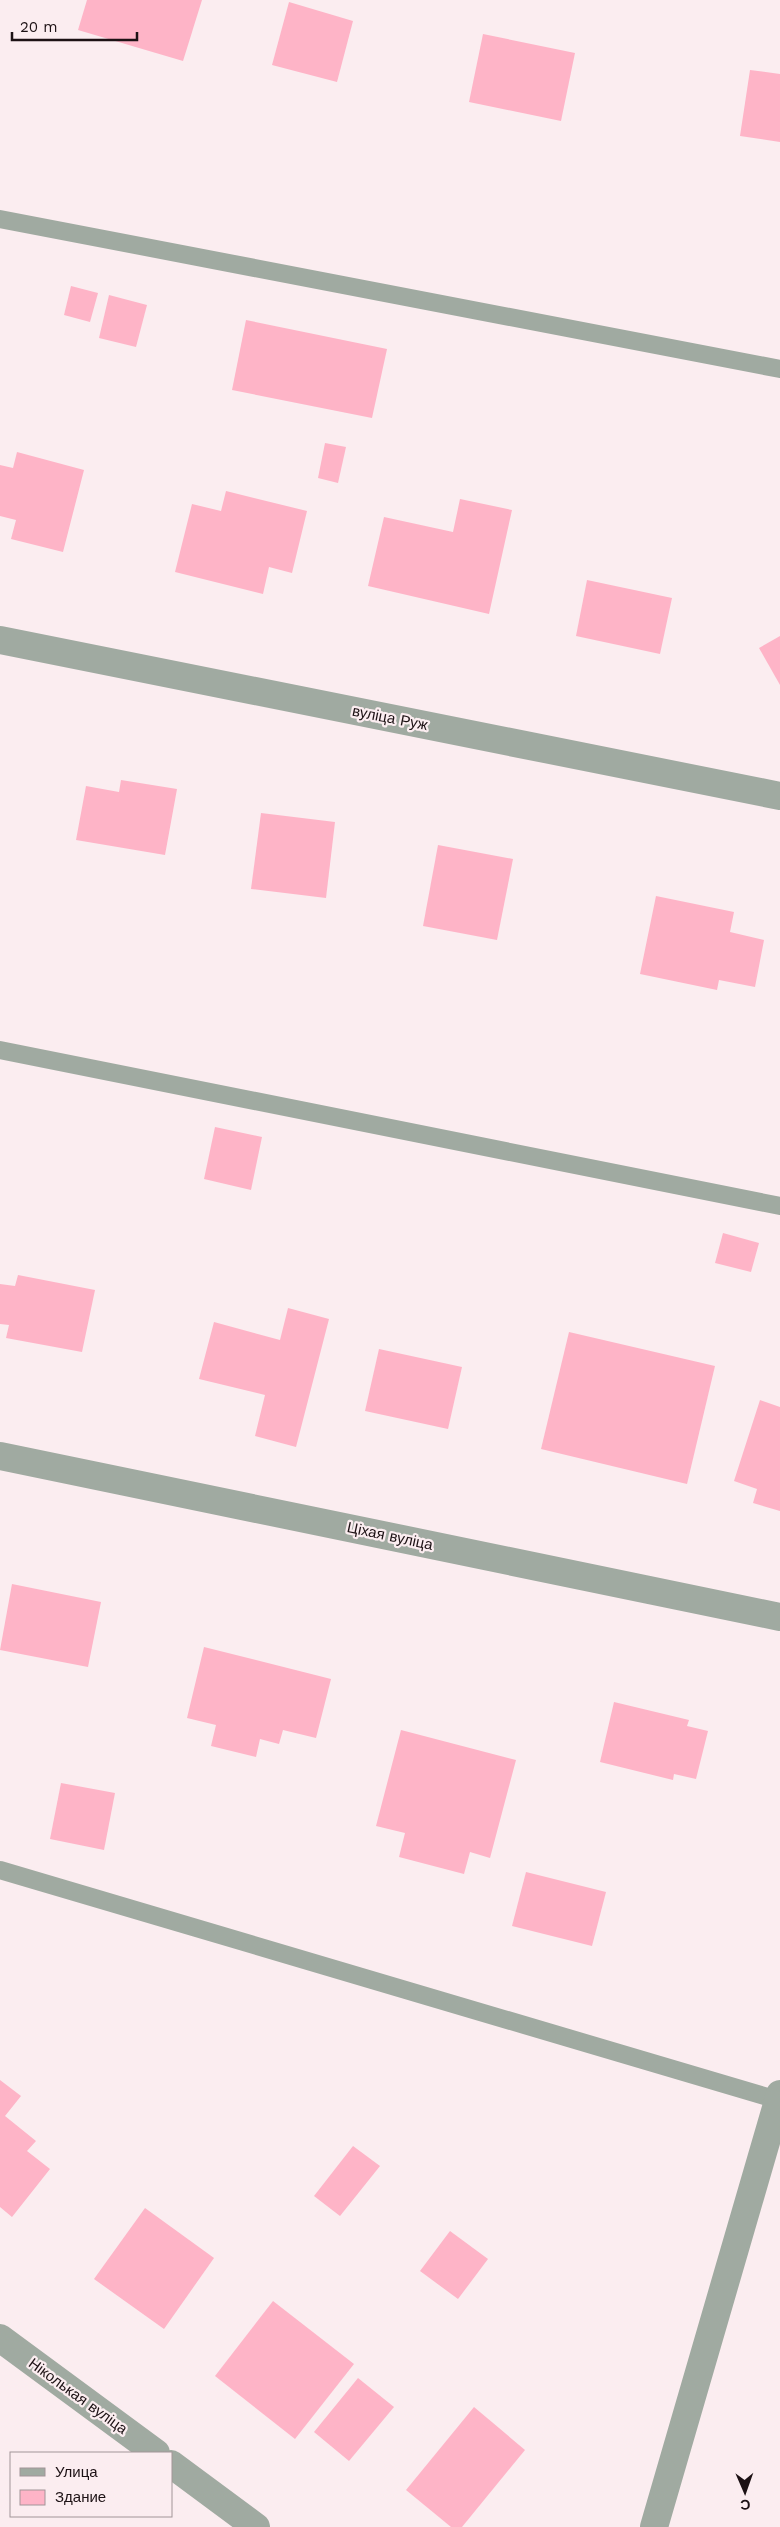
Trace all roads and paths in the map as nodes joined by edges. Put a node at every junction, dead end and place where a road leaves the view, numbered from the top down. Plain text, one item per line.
1 (0, 219) edge
2 (780, 369) edge
3 (0, 640) edge
4 (780, 796) edge
5 (0, 1050) edge
6 (780, 1206) edge
7 (0, 1456) edge
8 (780, 1617) edge
9 (0, 1870) edge
10 (779, 2097) edge
11 (0, 2338) edge
12 (155, 2452) edge
13 (172, 2465) edge
14 (256, 2527) edge
15 (654, 2527) edge

1 - 2 lane
3 - 4 street, вуліца Руж
5 - 6 lane
7 - 8 street, Ціхая вуліца
9 - 10 lane
10 - 15 street
11 - 12 street, Ніколькая вуліца
13 - 14 street

